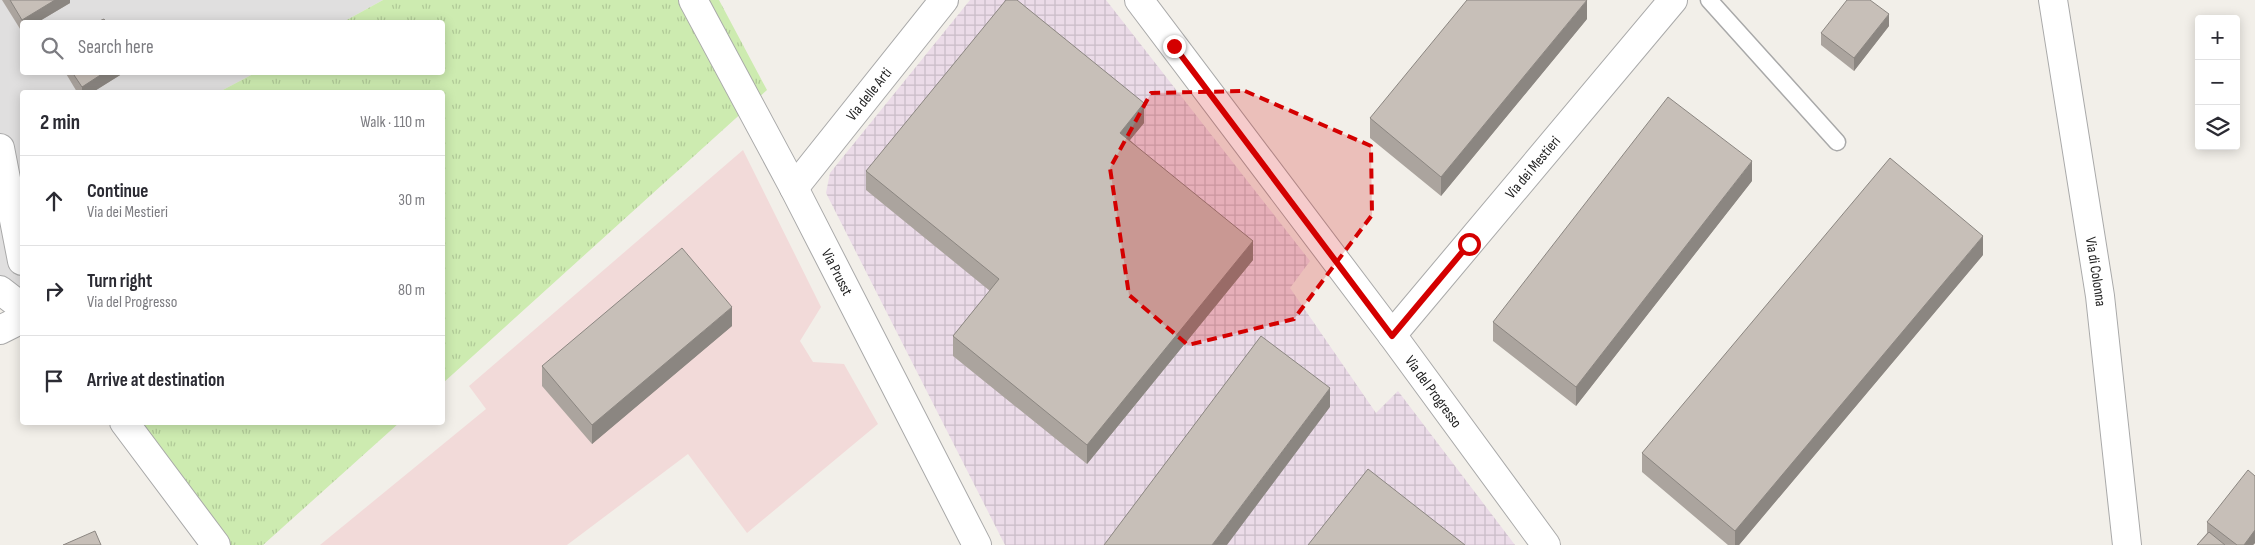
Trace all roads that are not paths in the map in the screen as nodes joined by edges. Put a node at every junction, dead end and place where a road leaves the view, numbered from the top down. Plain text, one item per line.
1 (693, 0) edge
2 (944, 0) edge
3 (1139, 0) edge
4 (1673, 0) edge
5 (1708, 0) edge
6 (2053, 0) edge
7 (1837, 142) dead end
8 (0, 148) edge
9 (794, 188) junction
10 (20, 251) edge
11 (0, 290) edge
12 (20, 305) edge
13 (20, 320) edge
14 (0, 330) edge
15 (1392, 336) junction
16 (126, 425) edge
17 (216, 545) edge
18 (977, 545) edge
19 (1546, 545) edge
20 (2128, 545) edge

1 - 9 street, Via Prusst
2 - 9 street, Via delle Arti
3 - 15 street, Via del Progresso
4 - 15 street, Via dei Mestieri
5 - 7 lane
6 - 20 street, Via di Colonna
8 - 10 street
9 - 18 street, Via Prusst
11 - 12 street
13 - 14 street
15 - 19 street, Via del Progresso
16 - 17 street

